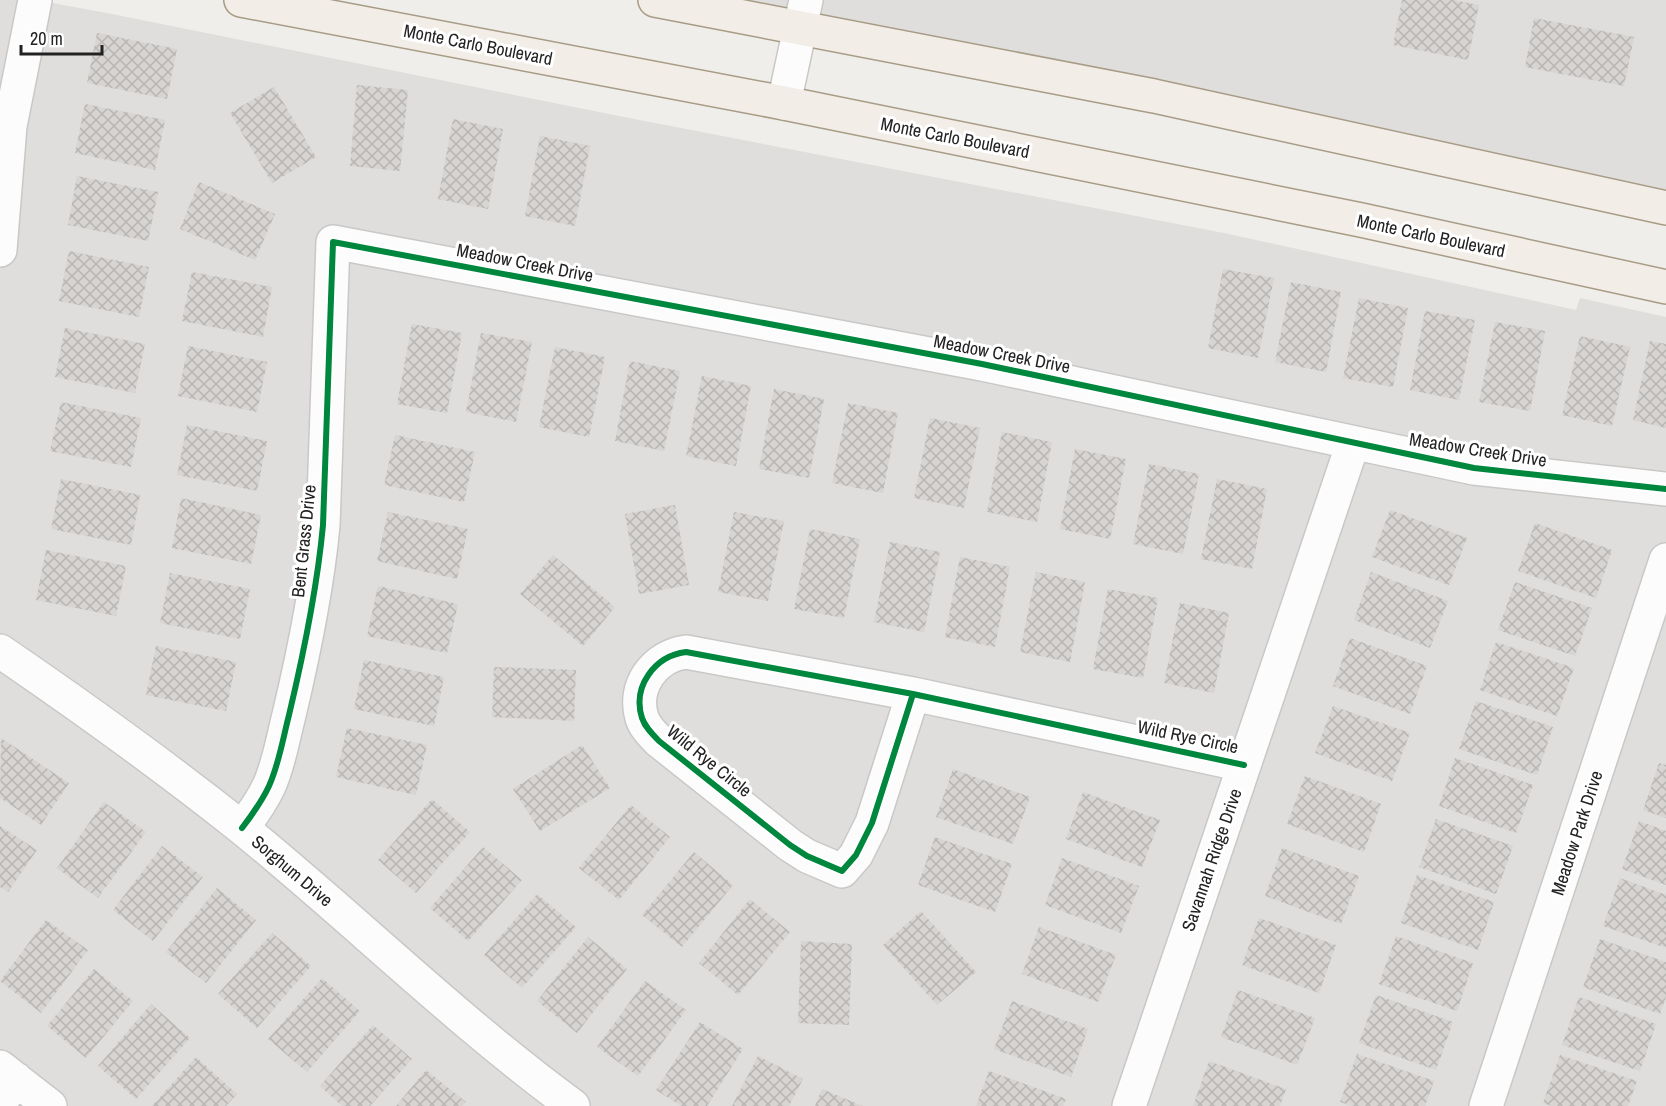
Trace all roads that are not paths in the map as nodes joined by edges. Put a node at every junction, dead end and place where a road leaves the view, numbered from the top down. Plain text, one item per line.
1 (35, 0) edge
2 (241, 0) edge
3 (655, 0) edge
4 (803, 14) edge
5 (784, 103) junction
6 (1666, 208) edge
7 (333, 242) joint
8 (0, 250) edge
9 (1666, 287) edge
10 (1353, 443) junction
11 (1666, 489) edge
12 (1666, 560) edge
13 (0, 651) edge
14 (913, 694) junction
15 (1244, 765) junction
16 (242, 828) junction
17 (5, 1083) edge
18 (50, 1106) edge
19 (573, 1106) edge
20 (1129, 1106) edge
21 (1486, 1106) edge

1 - 8 street
2 - 5 main road, Monte Carlo Boulevard
3 - 4 main road
4 - 5 street
4 - 6 main road
5 - 9 main road, Monte Carlo Boulevard
7 - 10 street, Meadow Creek Drive
7 - 16 street, Bent Grass Drive
10 - 11 street, Meadow Creek Drive
10 - 15 street, Savannah Ridge Drive
12 - 21 street, Meadow Park Drive
13 - 16 street, Sorghum Drive
14 - 14 street, Wild Rye Circle
14 - 15 street, Wild Rye Circle
15 - 20 street, Savannah Ridge Drive
16 - 19 street, Sorghum Drive
17 - 18 street

